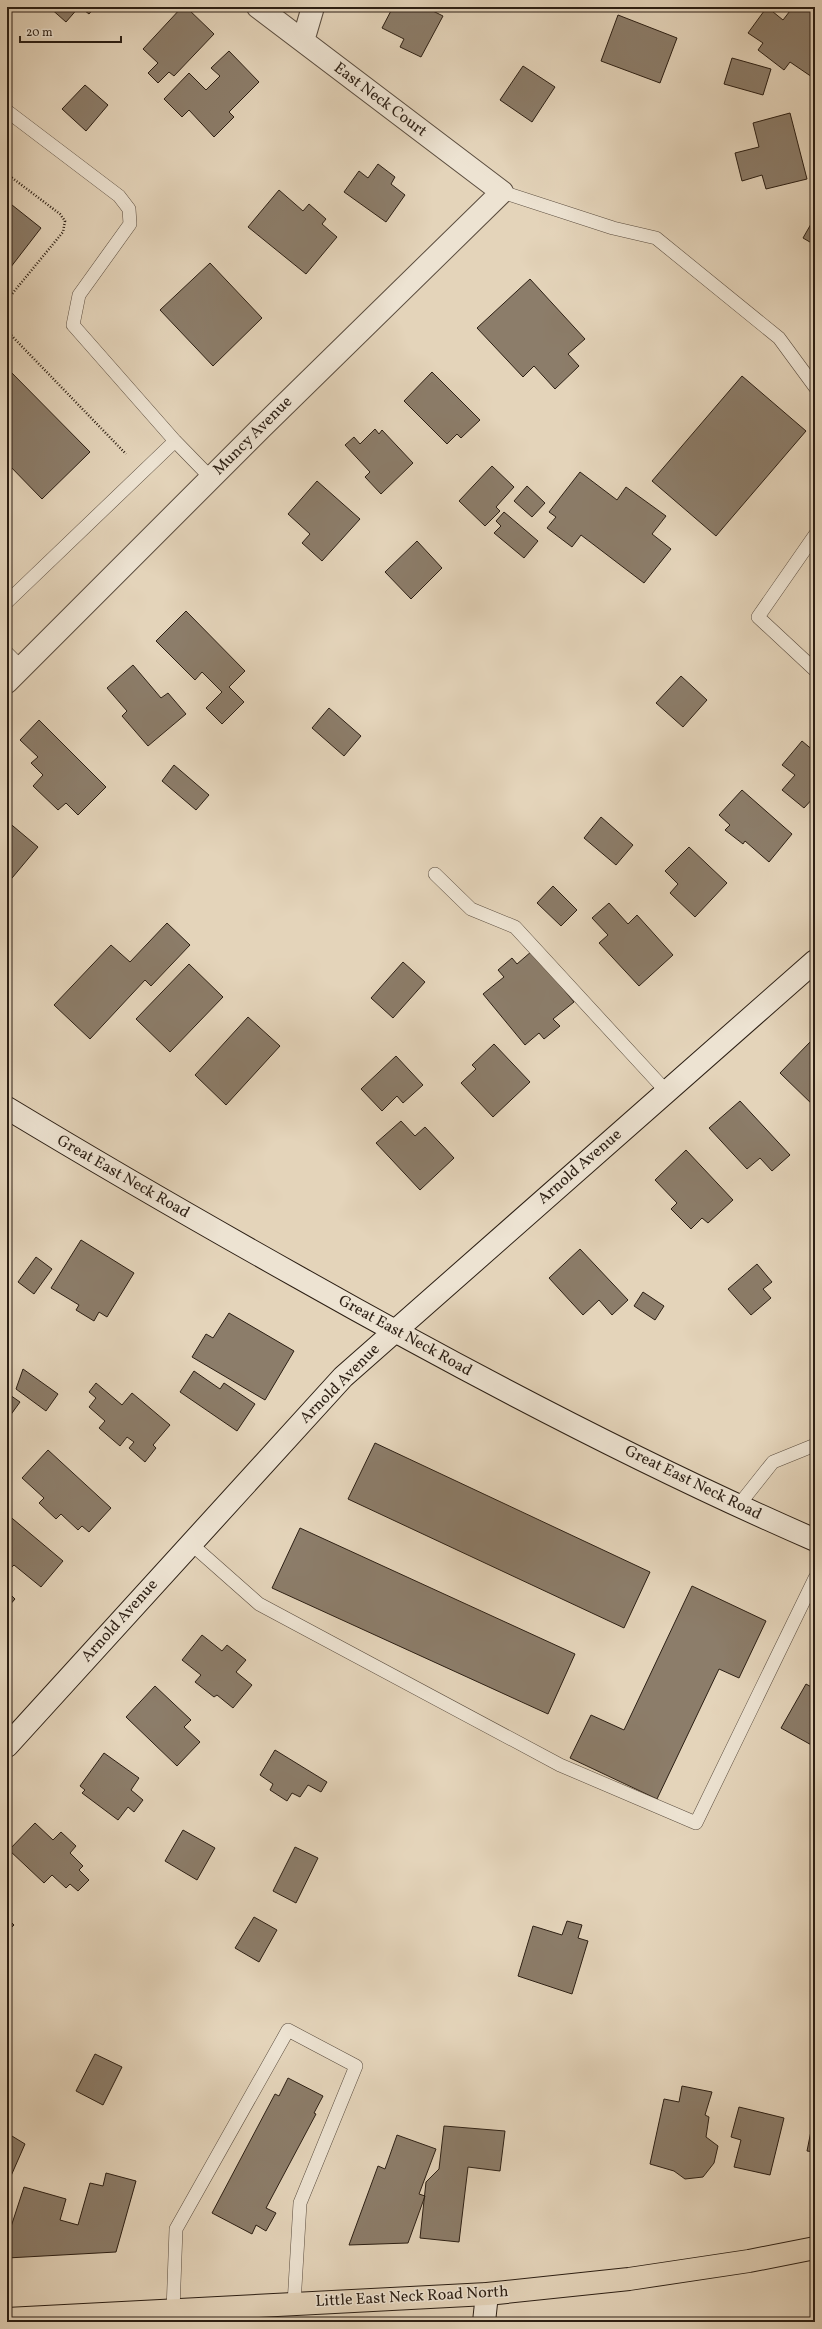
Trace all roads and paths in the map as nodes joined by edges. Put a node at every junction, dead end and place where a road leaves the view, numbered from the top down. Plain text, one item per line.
1 (258, 7) edge
2 (313, 7) edge
3 (303, 42) junction
4 (7, 111) edge
5 (7, 174) edge
6 (502, 192) junction
7 (7, 300) edge
8 (7, 331) edge
9 (815, 387) edge
10 (175, 441) junction
11 (143, 471) junction
12 (211, 478) junction
13 (815, 535) edge
14 (7, 602) edge
15 (12, 667) edge
16 (815, 670) edge
17 (435, 874) dead end
18 (815, 961) edge
19 (666, 1091) junction
20 (7, 1108) edge
21 (395, 1331) junction
22 (815, 1445) edge
23 (738, 1506) junction
24 (815, 1540) edge
25 (190, 1543) junction
26 (815, 1578) edge
27 (7, 1746) edge
28 (815, 2248) edge
29 (487, 2294) junction
30 (294, 2304) junction
31 (173, 2311) junction
32 (7, 2319) edge
33 (484, 2322) edge

1 - 3 street, East Neck Court
2 - 3 street
3 - 6 street, East Neck Court
4 - 10 lane
5 - 7 path
6 - 9 lane
6 - 12 street, Muncy Avenue
8 - 11 path
10 - 11 lane
10 - 12 lane
11 - 14 lane
12 - 15 street, Muncy Avenue
13 - 16 lane
17 - 19 lane
18 - 19 street, Arnold Avenue
19 - 21 street, Arnold Avenue
20 - 21 street, Great East Neck Road
21 - 23 street, Great East Neck Road
21 - 25 street, Arnold Avenue
22 - 23 lane
23 - 24 street, Great East Neck Road
25 - 26 lane
25 - 27 street, Arnold Avenue
28 - 29 main road, Little East Neck Road North
29 - 30 main road, Little East Neck Road North
29 - 33 street
30 - 31 main road, Little East Neck Road North
30 - 31 lane
31 - 32 main road, Little East Neck Road North

